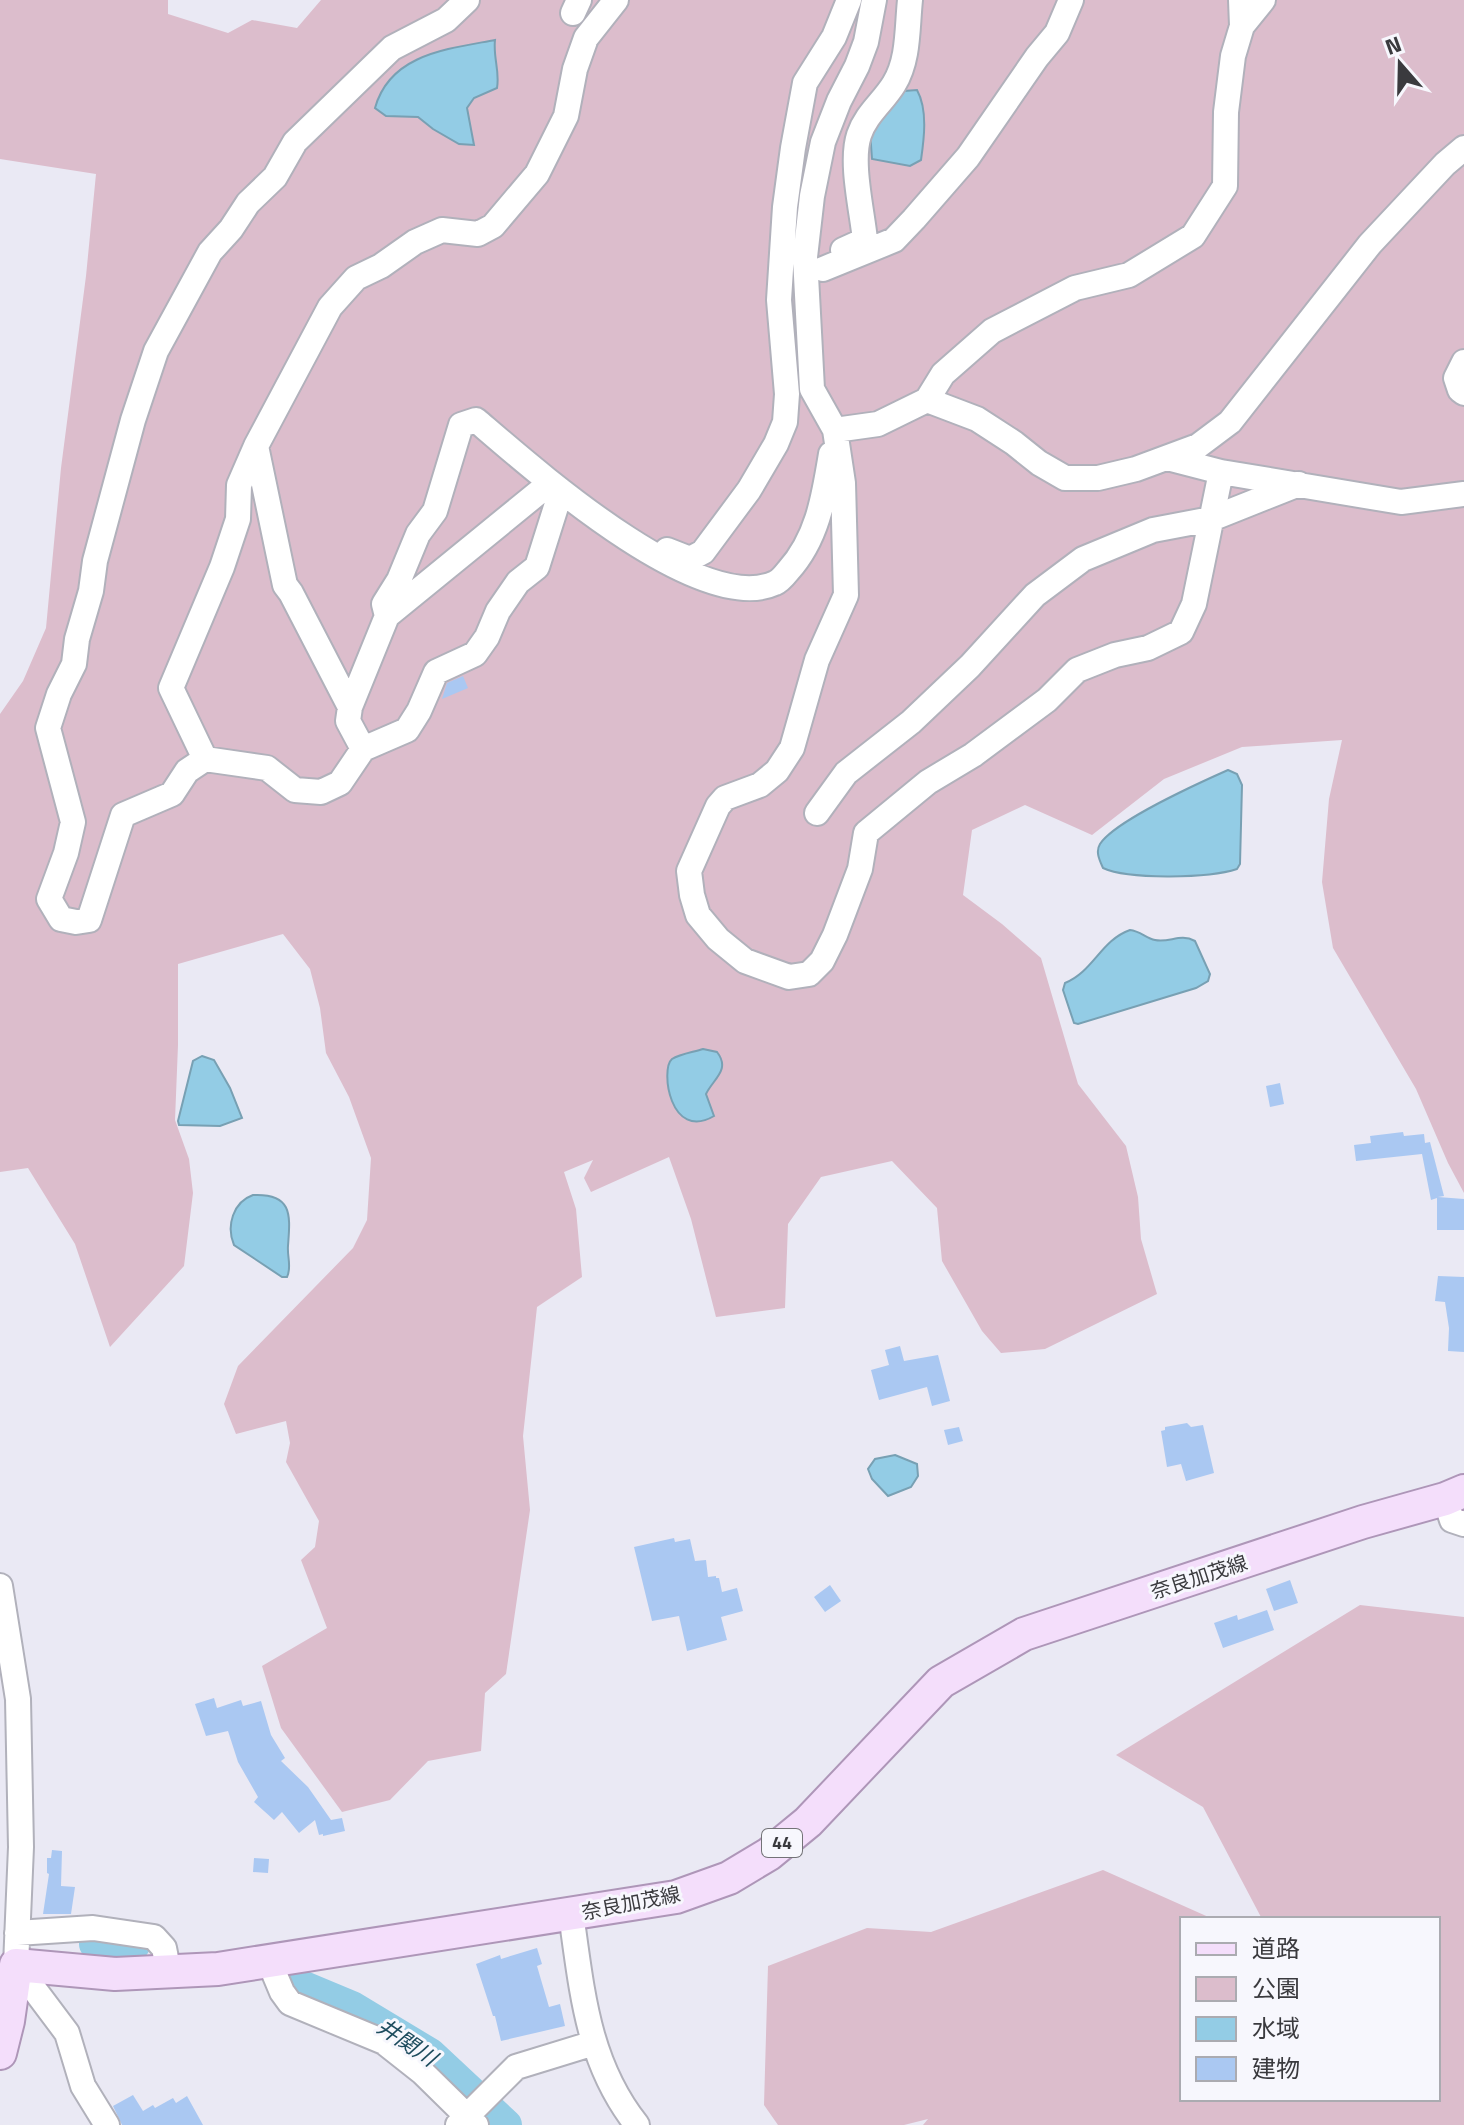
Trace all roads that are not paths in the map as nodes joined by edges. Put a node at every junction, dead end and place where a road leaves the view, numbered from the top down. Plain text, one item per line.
1 (467, 0) edge
2 (616, 0) edge
3 (849, 0) edge
4 (874, 0) edge
5 (910, 0) edge
6 (1071, 0) edge
7 (1241, 0) edge
8 (1263, 0) edge
9 (1242, 26) junction
10 (1464, 148) edge
11 (1464, 362) edge
12 (1464, 393) edge
13 (927, 400) junction
14 (835, 430) junction
15 (256, 446) junction
16 (1167, 458) junction
17 (1221, 472) junction
18 (1299, 484) junction
19 (556, 487) junction
20 (1464, 494) edge
21 (1211, 519) junction
22 (603, 521) junction
23 (387, 616) junction
24 (350, 707) junction
25 (363, 749) junction
26 (205, 759) junction
27 (817, 813) dead end
28 (1458, 1505) edge
29 (0, 1586) edge
30 (571, 1914) junction
31 (17, 1933) junction
32 (269, 1961) junction
33 (8, 1964) edge
34 (169, 1973) junction
35 (594, 2043) junction
36 (0, 2053) edge
37 (473, 2114) edge
38 (107, 2125) edge
39 (637, 2125) edge

1 - 26 street
2 - 15 street
3 - 22 street
4 - 14 street
5 - 6 street
7 - 9 street
8 - 9 street
9 - 13 street
10 - 16 street
11 - 12 street
13 - 14 street
13 - 16 street
14 - 21 street
14 - 22 street
15 - 24 street
15 - 26 street
16 - 17 street
17 - 18 street
17 - 21 street
18 - 20 street
18 - 21 street
19 - 22 street
19 - 23 street
19 - 23 street
19 - 25 street
21 - 27 street
23 - 24 street
24 - 25 street
25 - 26 street
28 - 30 main road, 奈良加茂線 / 44
29 - 31 street
30 - 32 main road, 奈良加茂線 / 44
30 - 35 street
31 - 33 street
31 - 34 street
32 - 34 main road, 奈良加茂線 / 44
32 - 37 street
33 - 34 main road, 奈良加茂線 / 44
33 - 36 main road
33 - 38 street
35 - 37 street
35 - 39 street

